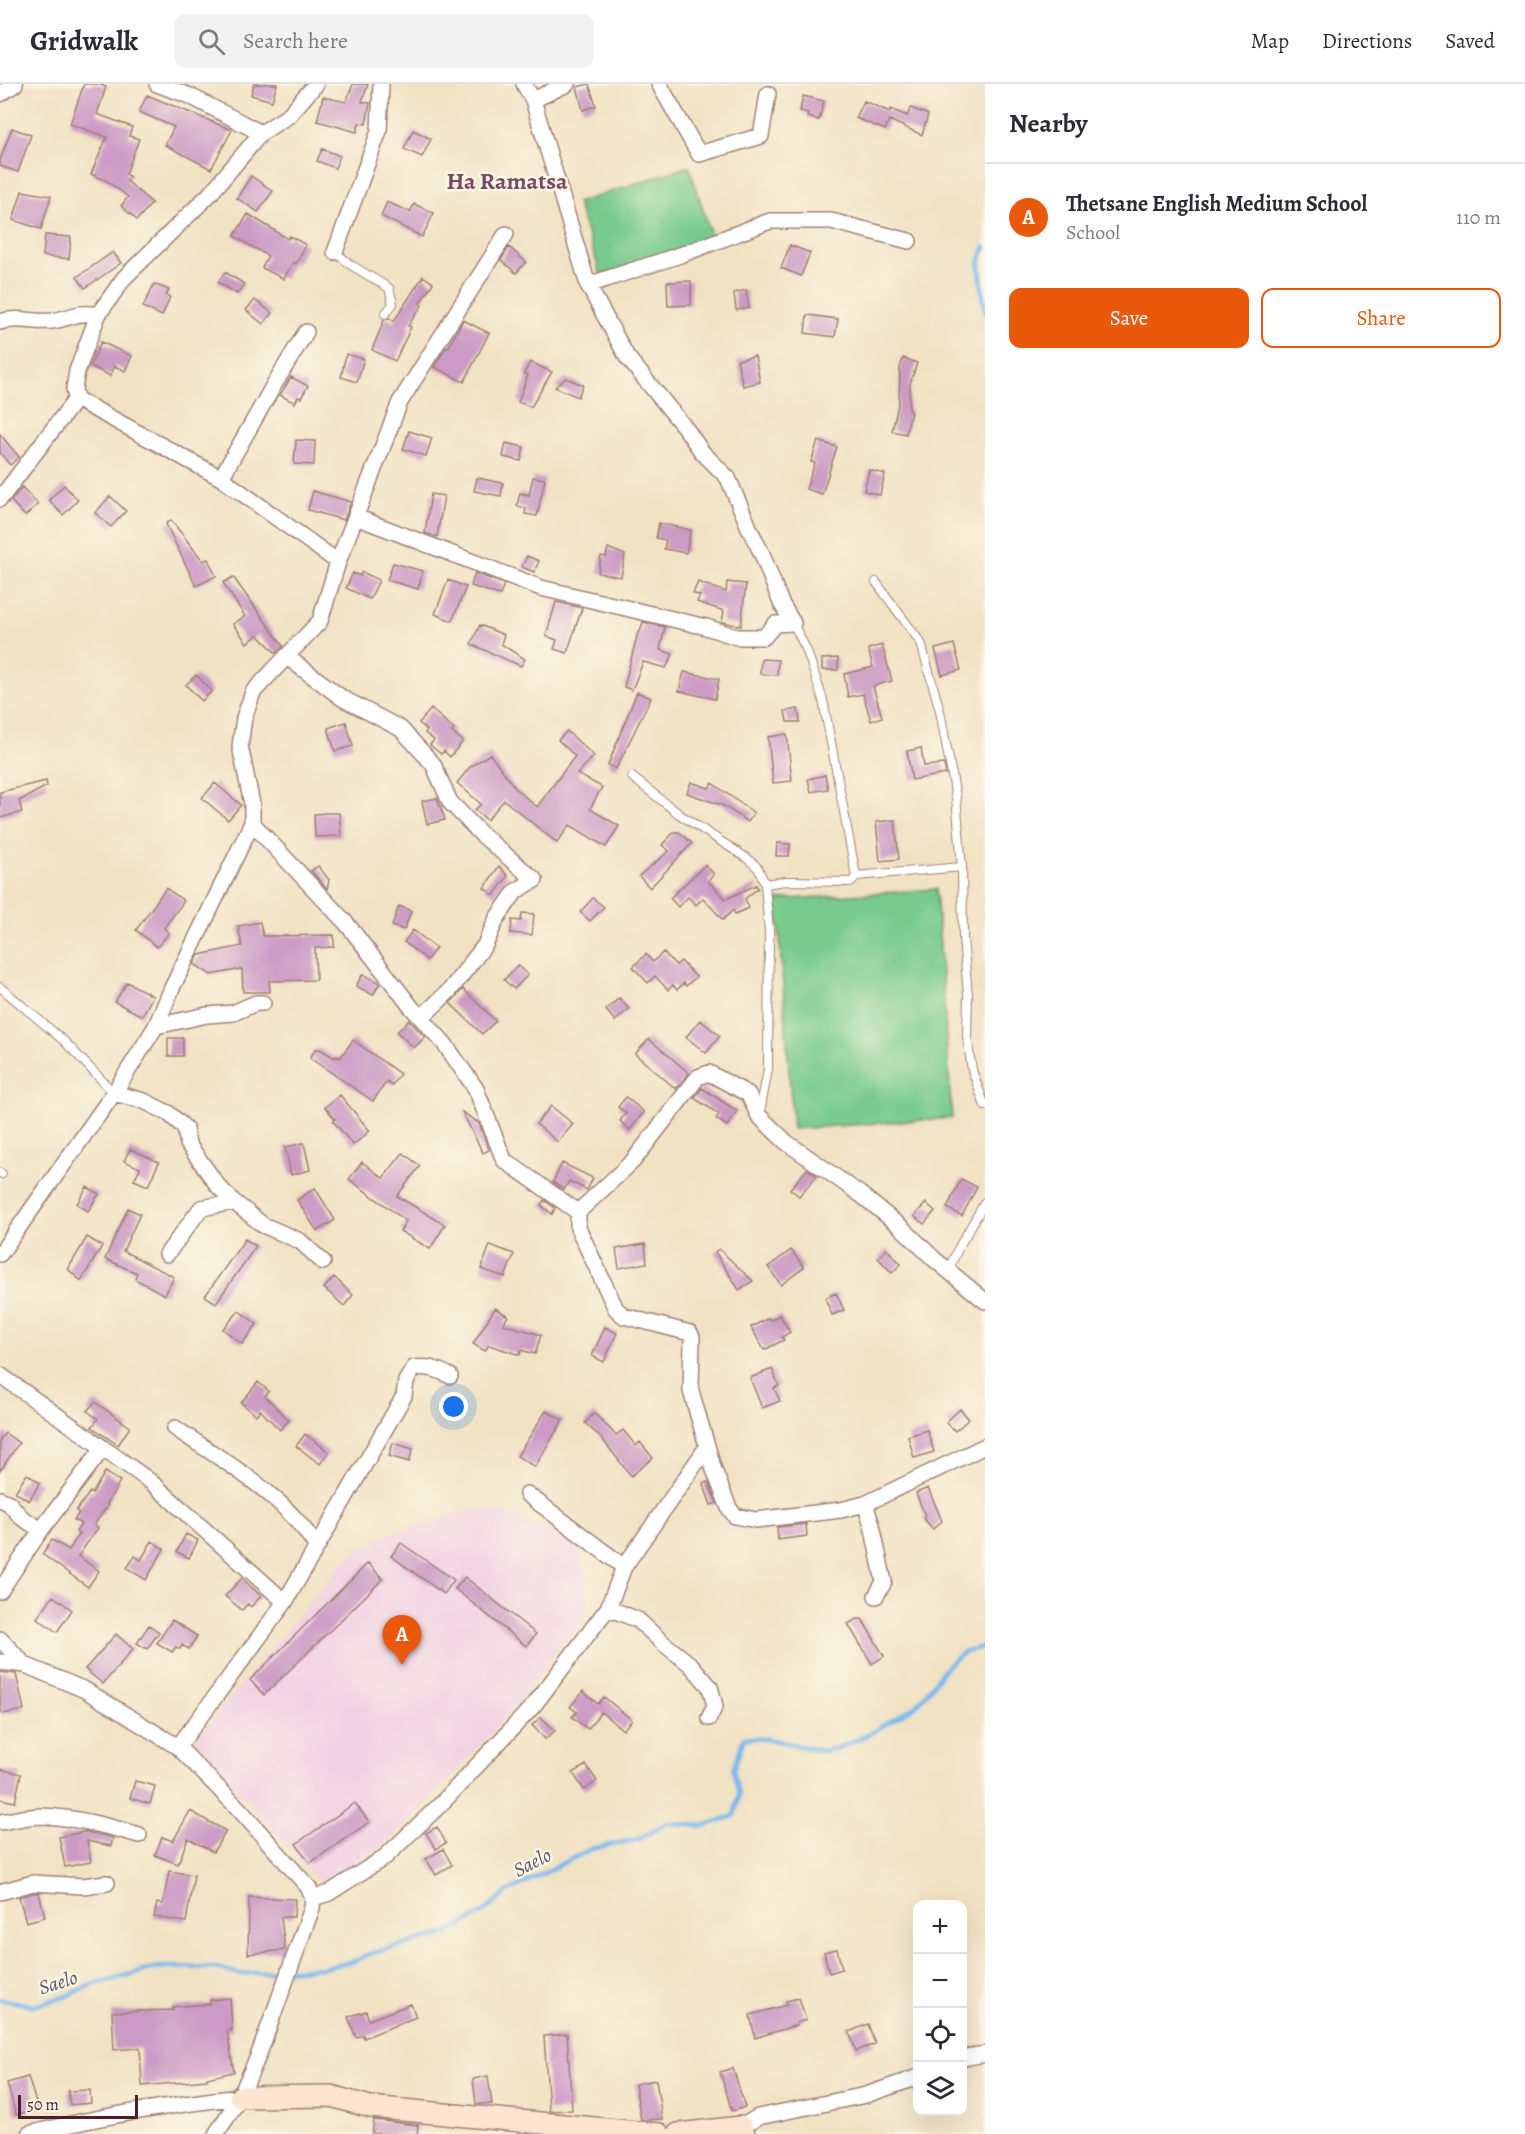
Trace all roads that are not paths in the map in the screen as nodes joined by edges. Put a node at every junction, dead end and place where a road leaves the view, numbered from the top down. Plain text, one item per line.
1 (15, 84) edge
2 (157, 84) edge
3 (316, 84) edge
4 (381, 84) edge
5 (524, 84) edge
6 (567, 84) edge
7 (659, 84) edge
8 (0, 94) edge
9 (768, 94) dead end
10 (533, 100) junction
11 (261, 133) junction
12 (506, 234) dead end
13 (909, 241) dead end
14 (335, 252) joint
15 (588, 285) junction
16 (385, 314) dead end
17 (98, 315) junction
18 (0, 322) edge
19 (306, 332) dead end
20 (76, 399) junction
21 (221, 478) junction
22 (0, 499) edge
23 (356, 517) junction
24 (338, 562) junction
25 (876, 582) dead end
26 (793, 623) junction
27 (287, 657) junction
28 (632, 777) dead end
29 (252, 823) junction
30 (962, 867) junction
31 (856, 876) junction
32 (765, 884) junction
33 (0, 987) edge
34 (263, 1003) dead end
35 (421, 1018) junction
36 (156, 1026) junction
37 (114, 1093) junction
38 (985, 1106) edge
39 (759, 1116) junction
40 (234, 1202) junction
41 (985, 1202) edge
42 (578, 1212) junction
43 (981, 1218) edge
44 (0, 1254) edge
45 (167, 1254) dead end
46 (323, 1262) dead end
47 (948, 1271) junction
48 (985, 1300) edge
49 (0, 1375) edge
50 (450, 1376) dead end
51 (175, 1428) dead end
52 (985, 1446) edge
53 (707, 1447) junction
54 (104, 1448) junction
55 (527, 1494) dead end
56 (0, 1499) edge
57 (865, 1504) junction
58 (40, 1530) junction
59 (316, 1546) junction
60 (624, 1567) junction
61 (0, 1591) edge
62 (876, 1596) dead end
63 (285, 1602) junction
64 (608, 1608) junction
65 (0, 1639) edge
66 (0, 1662) edge
67 (25, 1665) junction
68 (709, 1718) dead end
69 (178, 1747) junction
70 (0, 1822) edge
71 (139, 1835) dead end
72 (107, 1883) dead end
73 (0, 1892) edge
74 (313, 1898) junction
75 (985, 2054) edge
76 (967, 2057) edge
77 (913, 2079) edge
78 (240, 2097) junction
79 (742, 2131) edge
80 (29, 2134) edge
81 (216, 2134) edge
82 (658, 2134) edge
83 (678, 2134) edge

1 - 8 street
2 - 11 street
3 - 11 street
4 - 14 street
5 - 10 street
6 - 10 street
7 - 9 street
10 - 15 street
11 - 17 street
12 - 23 street
13 - 15 street
14 - 16 lane
15 - 26 street
17 - 18 street
17 - 20 street
19 - 21 street
20 - 21 street
20 - 22 street
21 - 24 street
23 - 24 street
23 - 26 street
24 - 27 street
25 - 30 lane
26 - 31 lane
27 - 29 street
27 - 35 street
28 - 32 lane
29 - 35 street
29 - 36 street
30 - 31 lane
30 - 38 lane
31 - 32 lane
32 - 39 lane
33 - 37 lane
34 - 36 street
35 - 42 street
36 - 37 street
37 - 40 street
37 - 44 street
39 - 42 street
39 - 47 street
40 - 45 street
40 - 46 street
41 - 43 lane
42 - 53 street
43 - 47 lane
47 - 48 street
49 - 54 street
50 - 59 street
51 - 59 street
52 - 57 street
53 - 57 street
53 - 60 street
54 - 58 street
54 - 63 street
55 - 60 street
56 - 58 street
57 - 62 street
58 - 61 street
59 - 63 street
60 - 64 street
63 - 69 street
64 - 68 street
64 - 74 street
65 - 67 street
66 - 67 street
67 - 69 street
69 - 74 street
70 - 71 street
72 - 73 street
74 - 78 street
75 - 76 street
77 - 79 street
78 - 80 street
78 - 81 street
78 - 82 street
79 - 83 street

